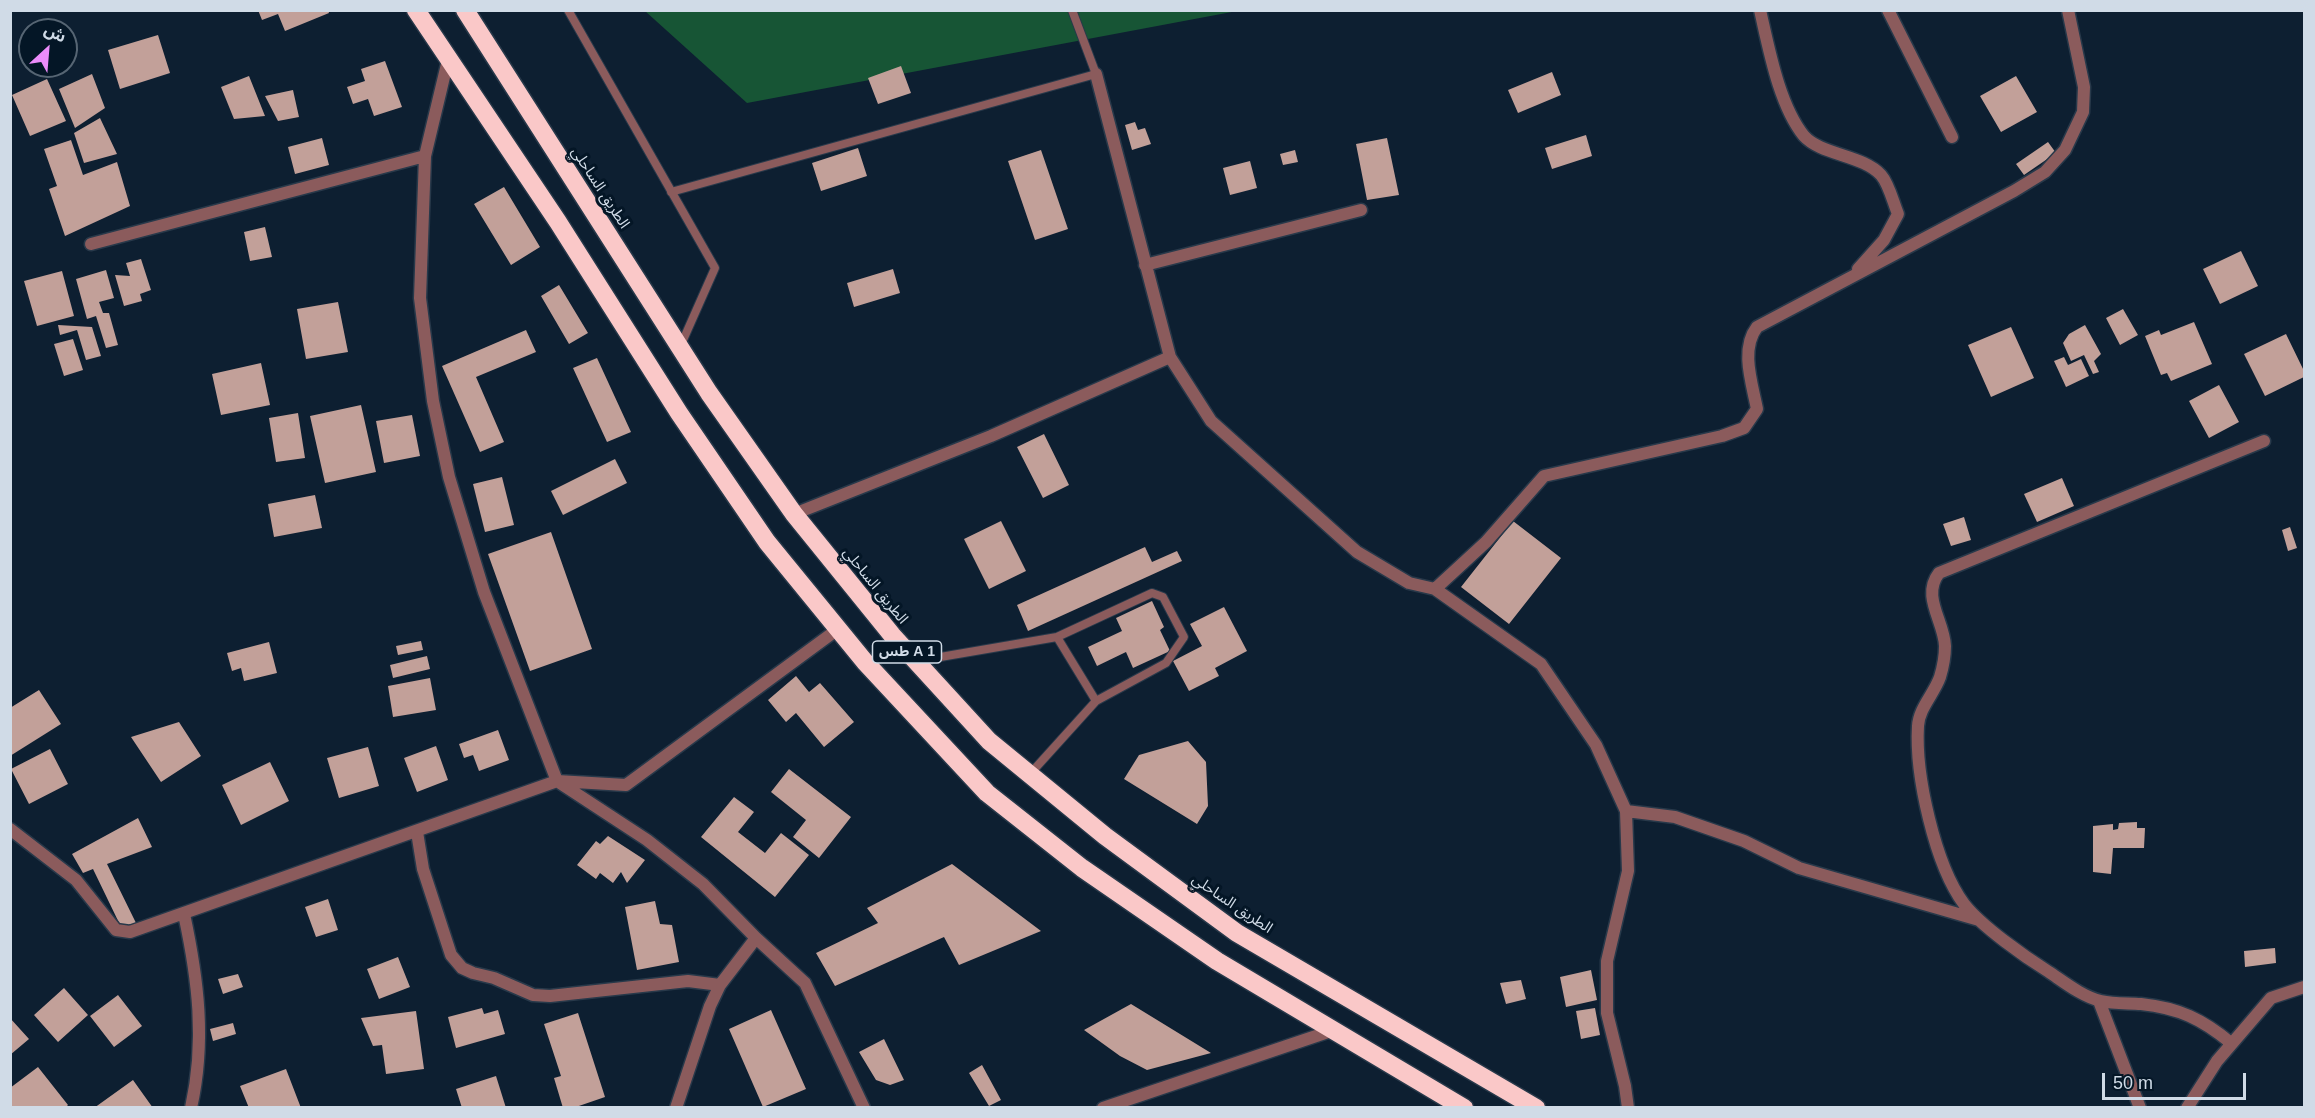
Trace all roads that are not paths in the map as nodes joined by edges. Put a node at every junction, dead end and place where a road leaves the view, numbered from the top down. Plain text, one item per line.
1 (416, 10) edge
2 (465, 10) edge
3 (568, 10) edge
4 (1072, 10) edge
5 (1760, 10) edge
6 (1888, 10) edge
7 (2068, 10) edge
8 (449, 56) junction
9 (1096, 74) junction
10 (1952, 137) dead end
11 (424, 156) junction
12 (671, 192) junction
13 (1362, 210) dead end
14 (91, 244) dead end
15 (1145, 265) junction
16 (1854, 275) junction
17 (680, 347) junction
18 (1170, 357) junction
19 (2264, 441) dead end
20 (794, 514) junction
21 (1435, 589) junction
22 (838, 629) junction
23 (1057, 637) junction
24 (916, 661) junction
25 (1096, 700) junction
26 (1030, 774) junction
27 (557, 781) junction
28 (1626, 811) junction
29 (10, 829) edge
30 (417, 832) junction
31 (183, 914) junction
32 (1980, 920) junction
33 (756, 938) junction
34 (720, 985) junction
35 (2304, 987) edge
36 (2099, 1000) junction
37 (1334, 1030) junction
38 (2231, 1043) junction
39 (191, 1107) edge
40 (676, 1107) edge
41 (864, 1107) edge
42 (1103, 1107) edge
43 (1464, 1107) edge
44 (1536, 1107) edge
45 (1628, 1107) edge
46 (2140, 1107) edge
47 (2187, 1107) edge

1 - 8 highway, طس A 1
2 - 17 highway, الطريق الساحلي / طس A 1
3 - 12 lane
4 - 9 lane
5 - 16 street
6 - 10 street
7 - 16 street
8 - 11 street
8 - 22 highway, طس A 1
9 - 12 lane
9 - 15 street
11 - 14 street
11 - 27 street
12 - 17 lane
13 - 15 street
15 - 18 street
16 - 21 street
17 - 20 highway, الطريق الساحلي / طس A 1
18 - 20 street
18 - 21 street
19 - 32 street
20 - 24 highway, الطريق الساحلي / طس A 1
21 - 28 street
22 - 27 street
22 - 37 highway, طس A 1
23 - 24 lane
23 - 25 lane
23 - 25 lane
24 - 26 highway, الطريق الساحلي / طس A 1
25 - 26 lane
26 - 44 highway, الطريق الساحلي / طس A 1
27 - 30 street
27 - 33 street
28 - 32 street
28 - 45 street
29 - 31 street
30 - 31 street
30 - 34 street
31 - 39 street
32 - 36 street
33 - 34 street
33 - 41 street
34 - 40 street
35 - 38 street
36 - 38 street
36 - 46 street
37 - 42 street
37 - 43 highway, طس A 1
38 - 47 street

